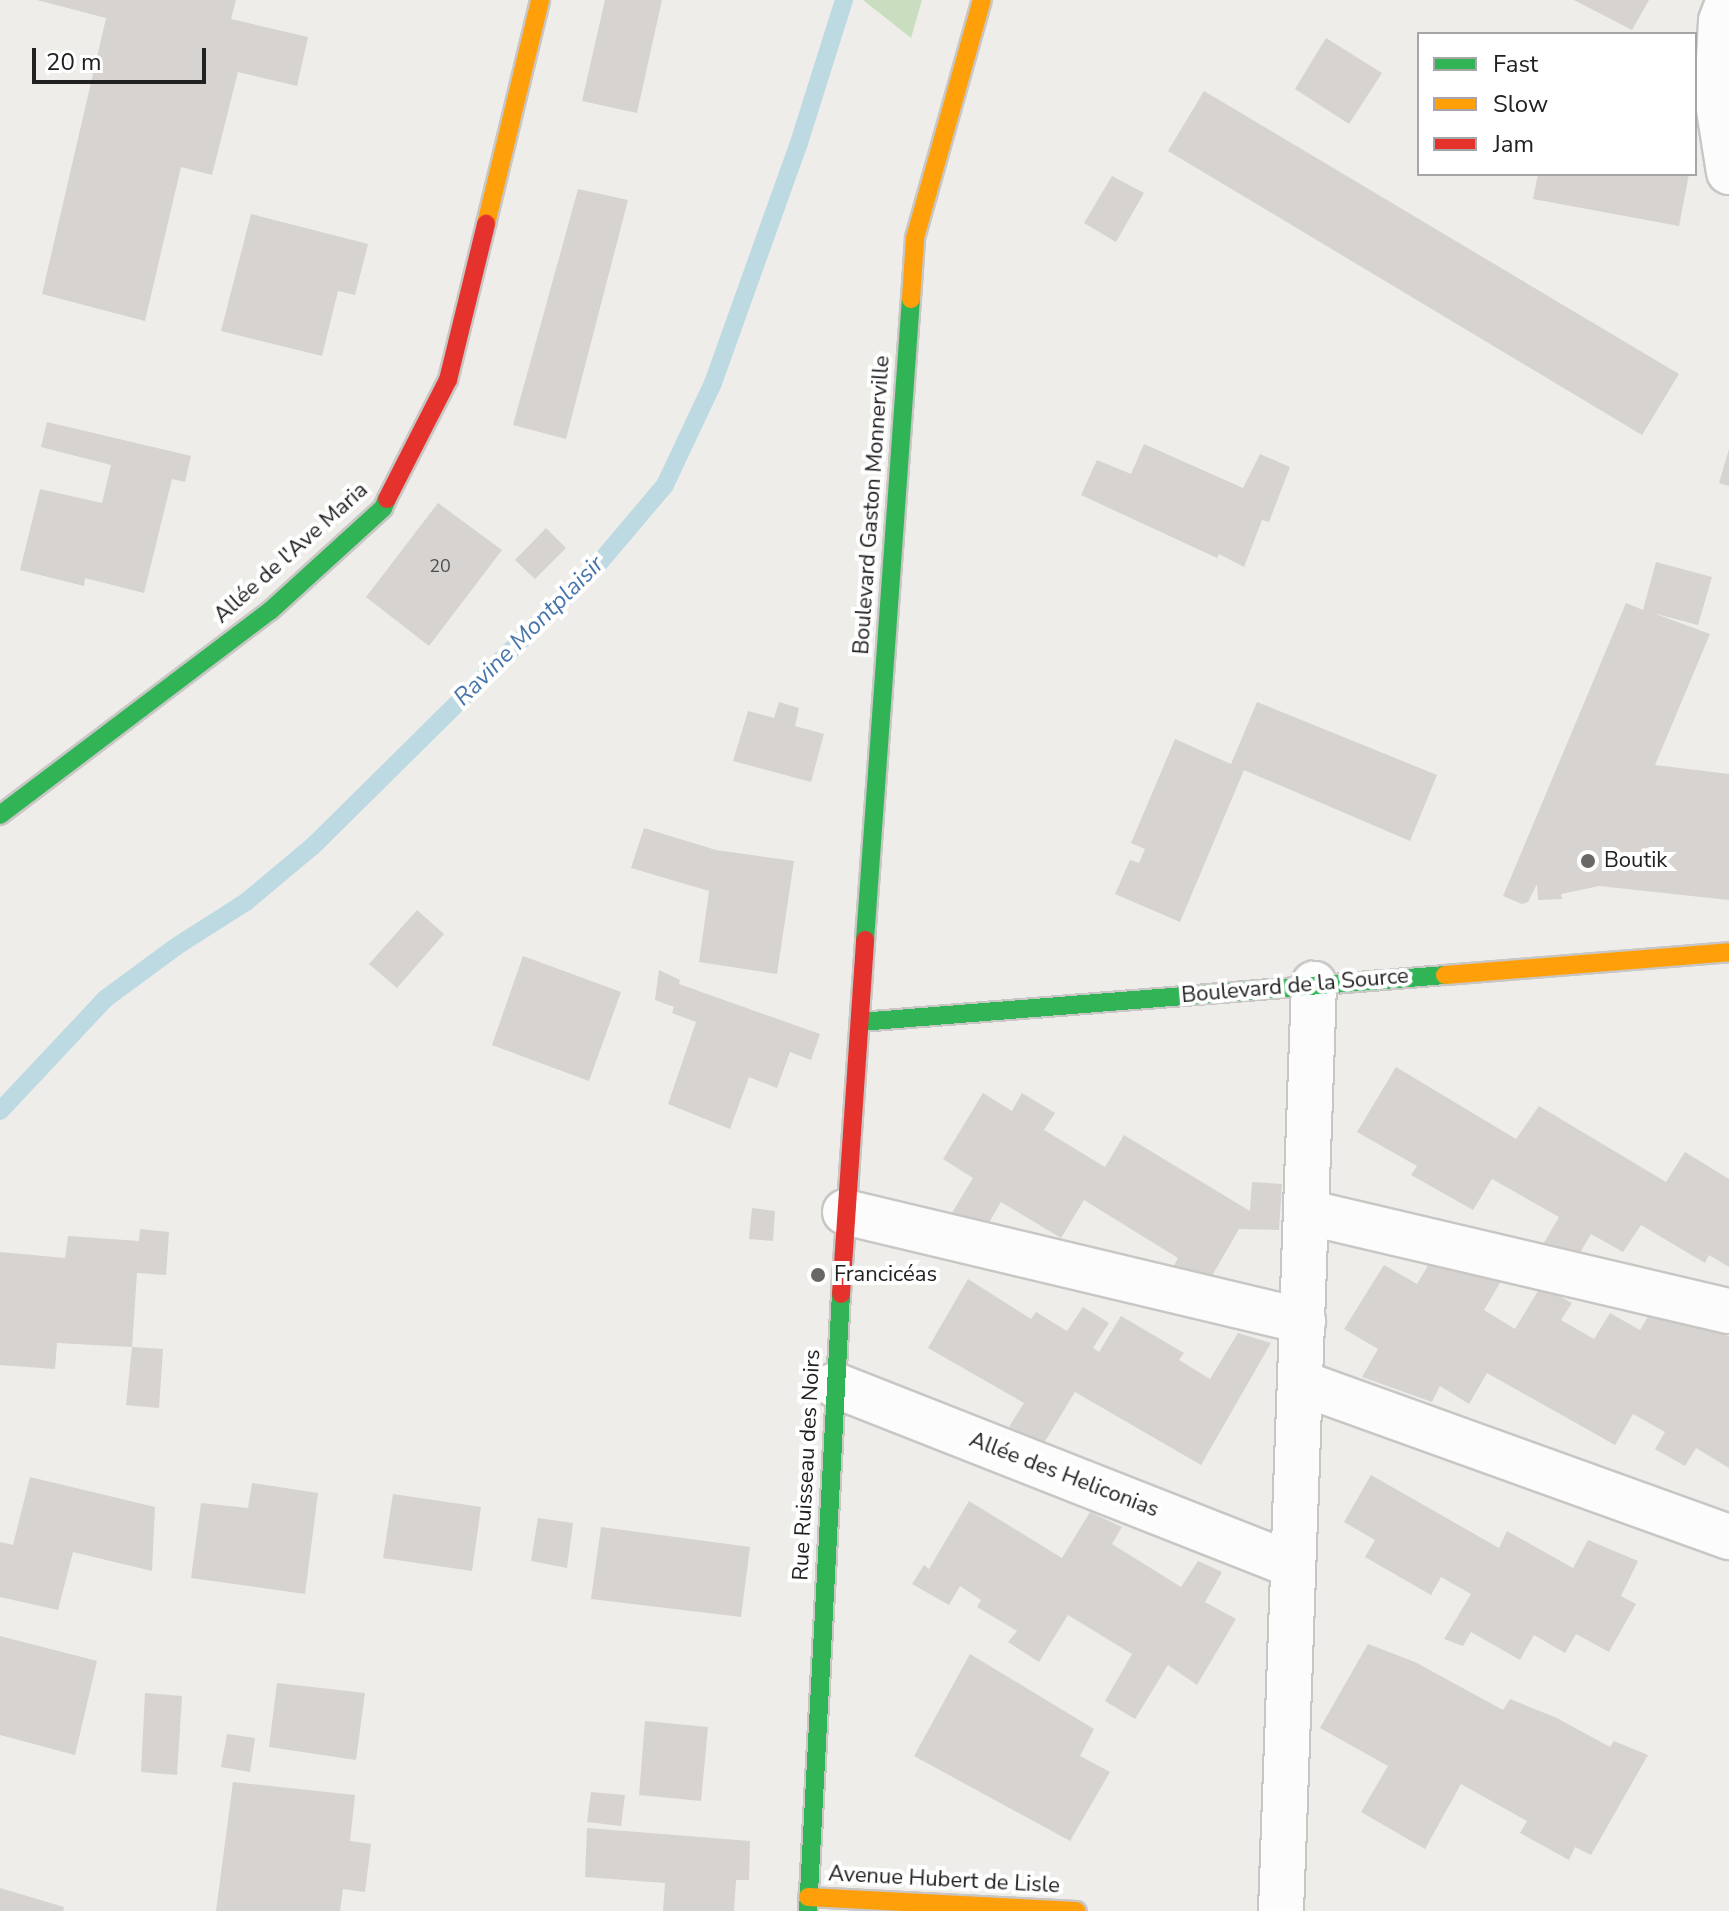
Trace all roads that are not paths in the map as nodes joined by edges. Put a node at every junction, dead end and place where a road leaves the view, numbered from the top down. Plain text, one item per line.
1 (540, 0) edge
2 (982, 0) edge
3 (1729, 0) edge
4 (1729, 172) edge
5 (0, 815) edge
6 (1723, 955) edge
7 (1314, 984) junction
8 (860, 1022) junction
9 (845, 1212) junction
10 (1306, 1212) junction
11 (1729, 1311) edge
12 (1303, 1321) junction
13 (1301, 1383) junction
14 (835, 1385) junction
15 (1729, 1537) edge
16 (1293, 1565) junction
17 (808, 1904) edge
18 (1077, 1911) edge
19 (1281, 1911) edge

1 - 5 street, Allée de l'Ave Maria
2 - 8 street, Boulevard Gaston Monnerville
3 - 4 street
6 - 7 street, Boulevard de la Source
7 - 8 street, Boulevard de la Source
7 - 10 street
8 - 9 street, Rue Ruisseau des Noirs
9 - 12 street
9 - 14 street, Rue Ruisseau des Noirs
10 - 11 street
10 - 12 street
12 - 13 street
13 - 15 street
13 - 16 street
14 - 16 street, Allée des Heliconias
14 - 17 street, Rue Ruisseau des Noirs
16 - 19 street
17 - 18 street, Avenue Hubert de Lisle

